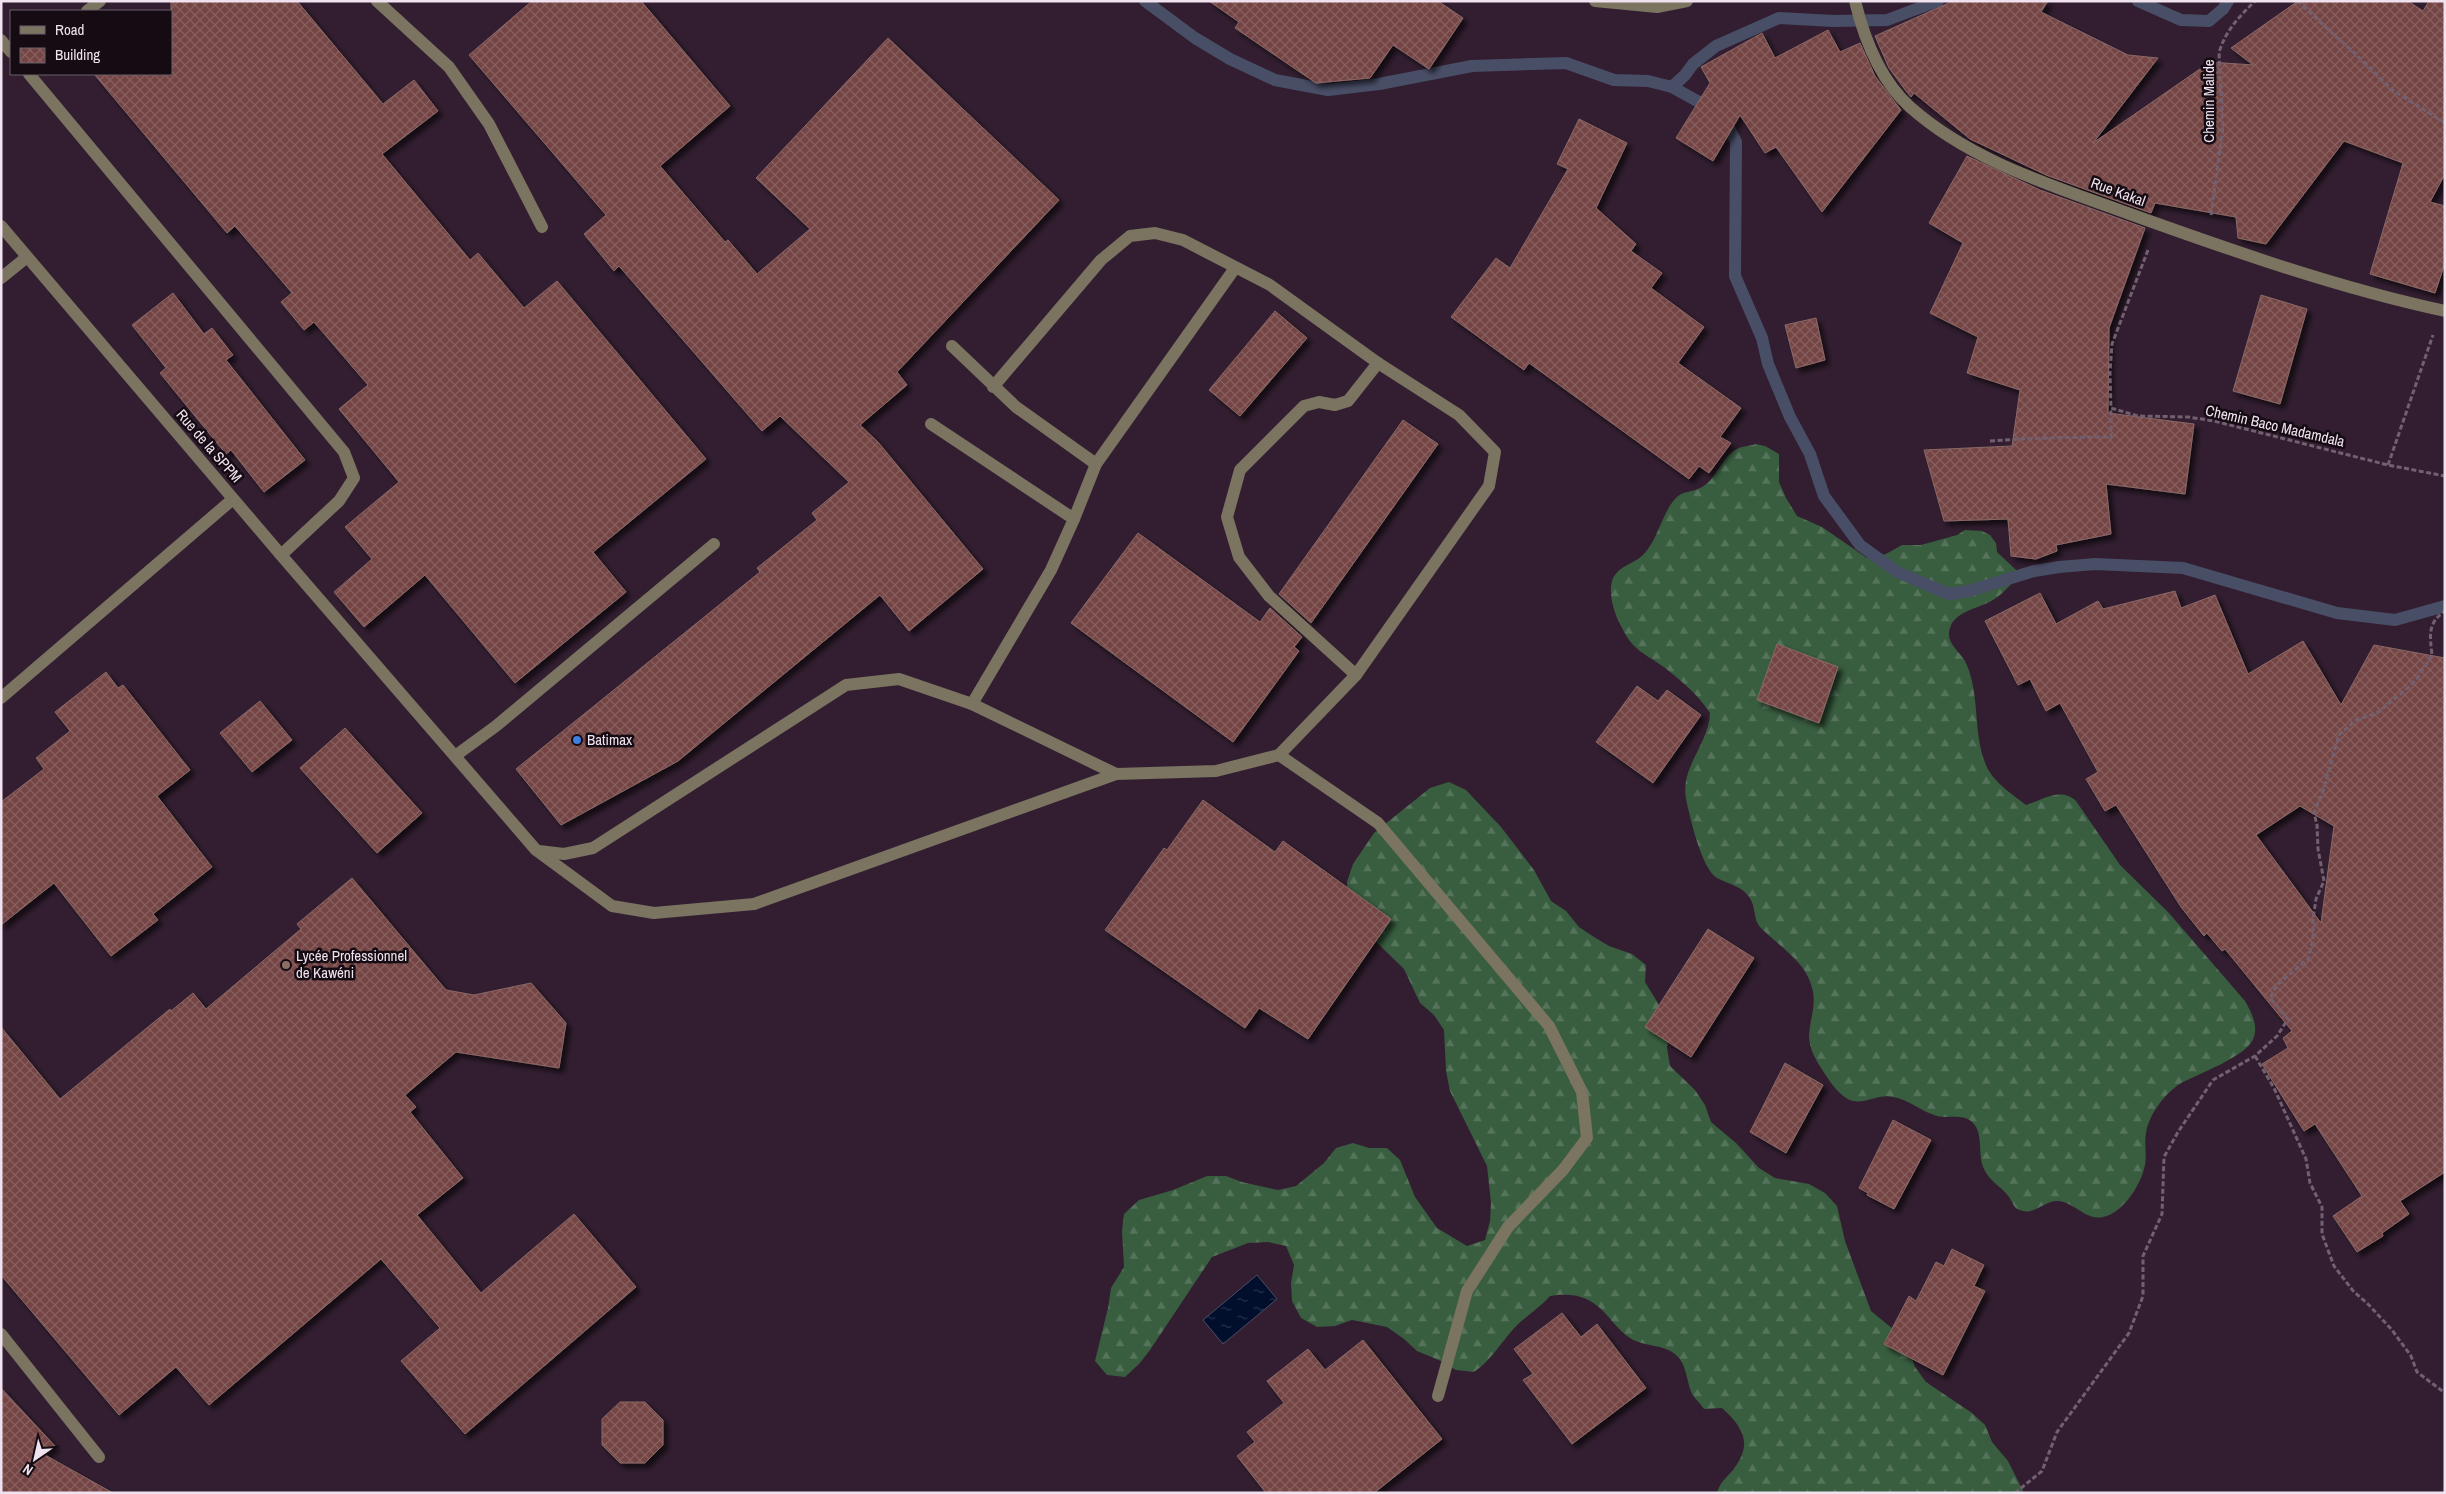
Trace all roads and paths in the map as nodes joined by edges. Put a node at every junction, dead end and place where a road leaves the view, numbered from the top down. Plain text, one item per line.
1 (100, 1) edge
2 (377, 1) edge
3 (1594, 1) edge
4 (1687, 1) edge
5 (1855, 1) edge
6 (2255, 1) edge
7 (2297, 1) edge
8 (88, 10) edge
9 (1, 40) edge
10 (10, 51) edge
11 (30, 75) edge
12 (2445, 123) edge
13 (2156, 223) junction
14 (1, 226) edge
15 (542, 227) dead end
16 (2208, 241) junction
17 (27, 257) junction
18 (1235, 268) junction
19 (1, 278) edge
20 (2443, 311) edge
21 (952, 346) dead end
22 (1378, 363) junction
23 (993, 387) junction
24 (2111, 407) junction
25 (931, 424) dead end
26 (1990, 441) dead end
27 (1096, 464) junction
28 (2388, 465) junction
29 (2445, 476) edge
30 (233, 499) junction
31 (1074, 519) junction
32 (714, 544) dead end
33 (281, 555) junction
34 (2445, 610) edge
35 (1356, 675) junction
36 (1, 698) edge
37 (972, 704) junction
38 (1279, 755) junction
39 (455, 756) junction
40 (1116, 774) junction
41 (536, 850) junction
42 (2255, 1056) junction
43 (1, 1334) edge
44 (2445, 1393) edge
45 (1438, 1396) dead end
46 (100, 1457) dead end
47 (2014, 1493) edge

1 - 8 street
2 - 15 street
3 - 4 street
5 - 13 street, Rue Kakal
6 - 16 path, Chemin Malide
7 - 12 path
9 - 10 street
11 - 33 street
13 - 16 street, Rue Kakal
13 - 24 path
14 - 17 street, Rue de la SPPM
16 - 20 street, Rue Kakal
17 - 19 street
17 - 30 street, Rue de la SPPM
18 - 22 street
18 - 23 street
18 - 27 street
20 - 28 path
21 - 23 street
22 - 35 street
22 - 35 street
23 - 27 street
24 - 26 path
24 - 28 path, Chemin Baco Madamdala
25 - 31 street
27 - 31 street
28 - 29 path, Chemin Baco Madamdala
30 - 33 street
30 - 36 street, Rue de la SPPM
31 - 37 street
32 - 39 street
33 - 39 street
34 - 42 path
35 - 38 street
37 - 40 street
37 - 41 street
38 - 40 street
38 - 45 street
39 - 41 street
40 - 41 street
42 - 44 path
42 - 47 path
43 - 46 street

